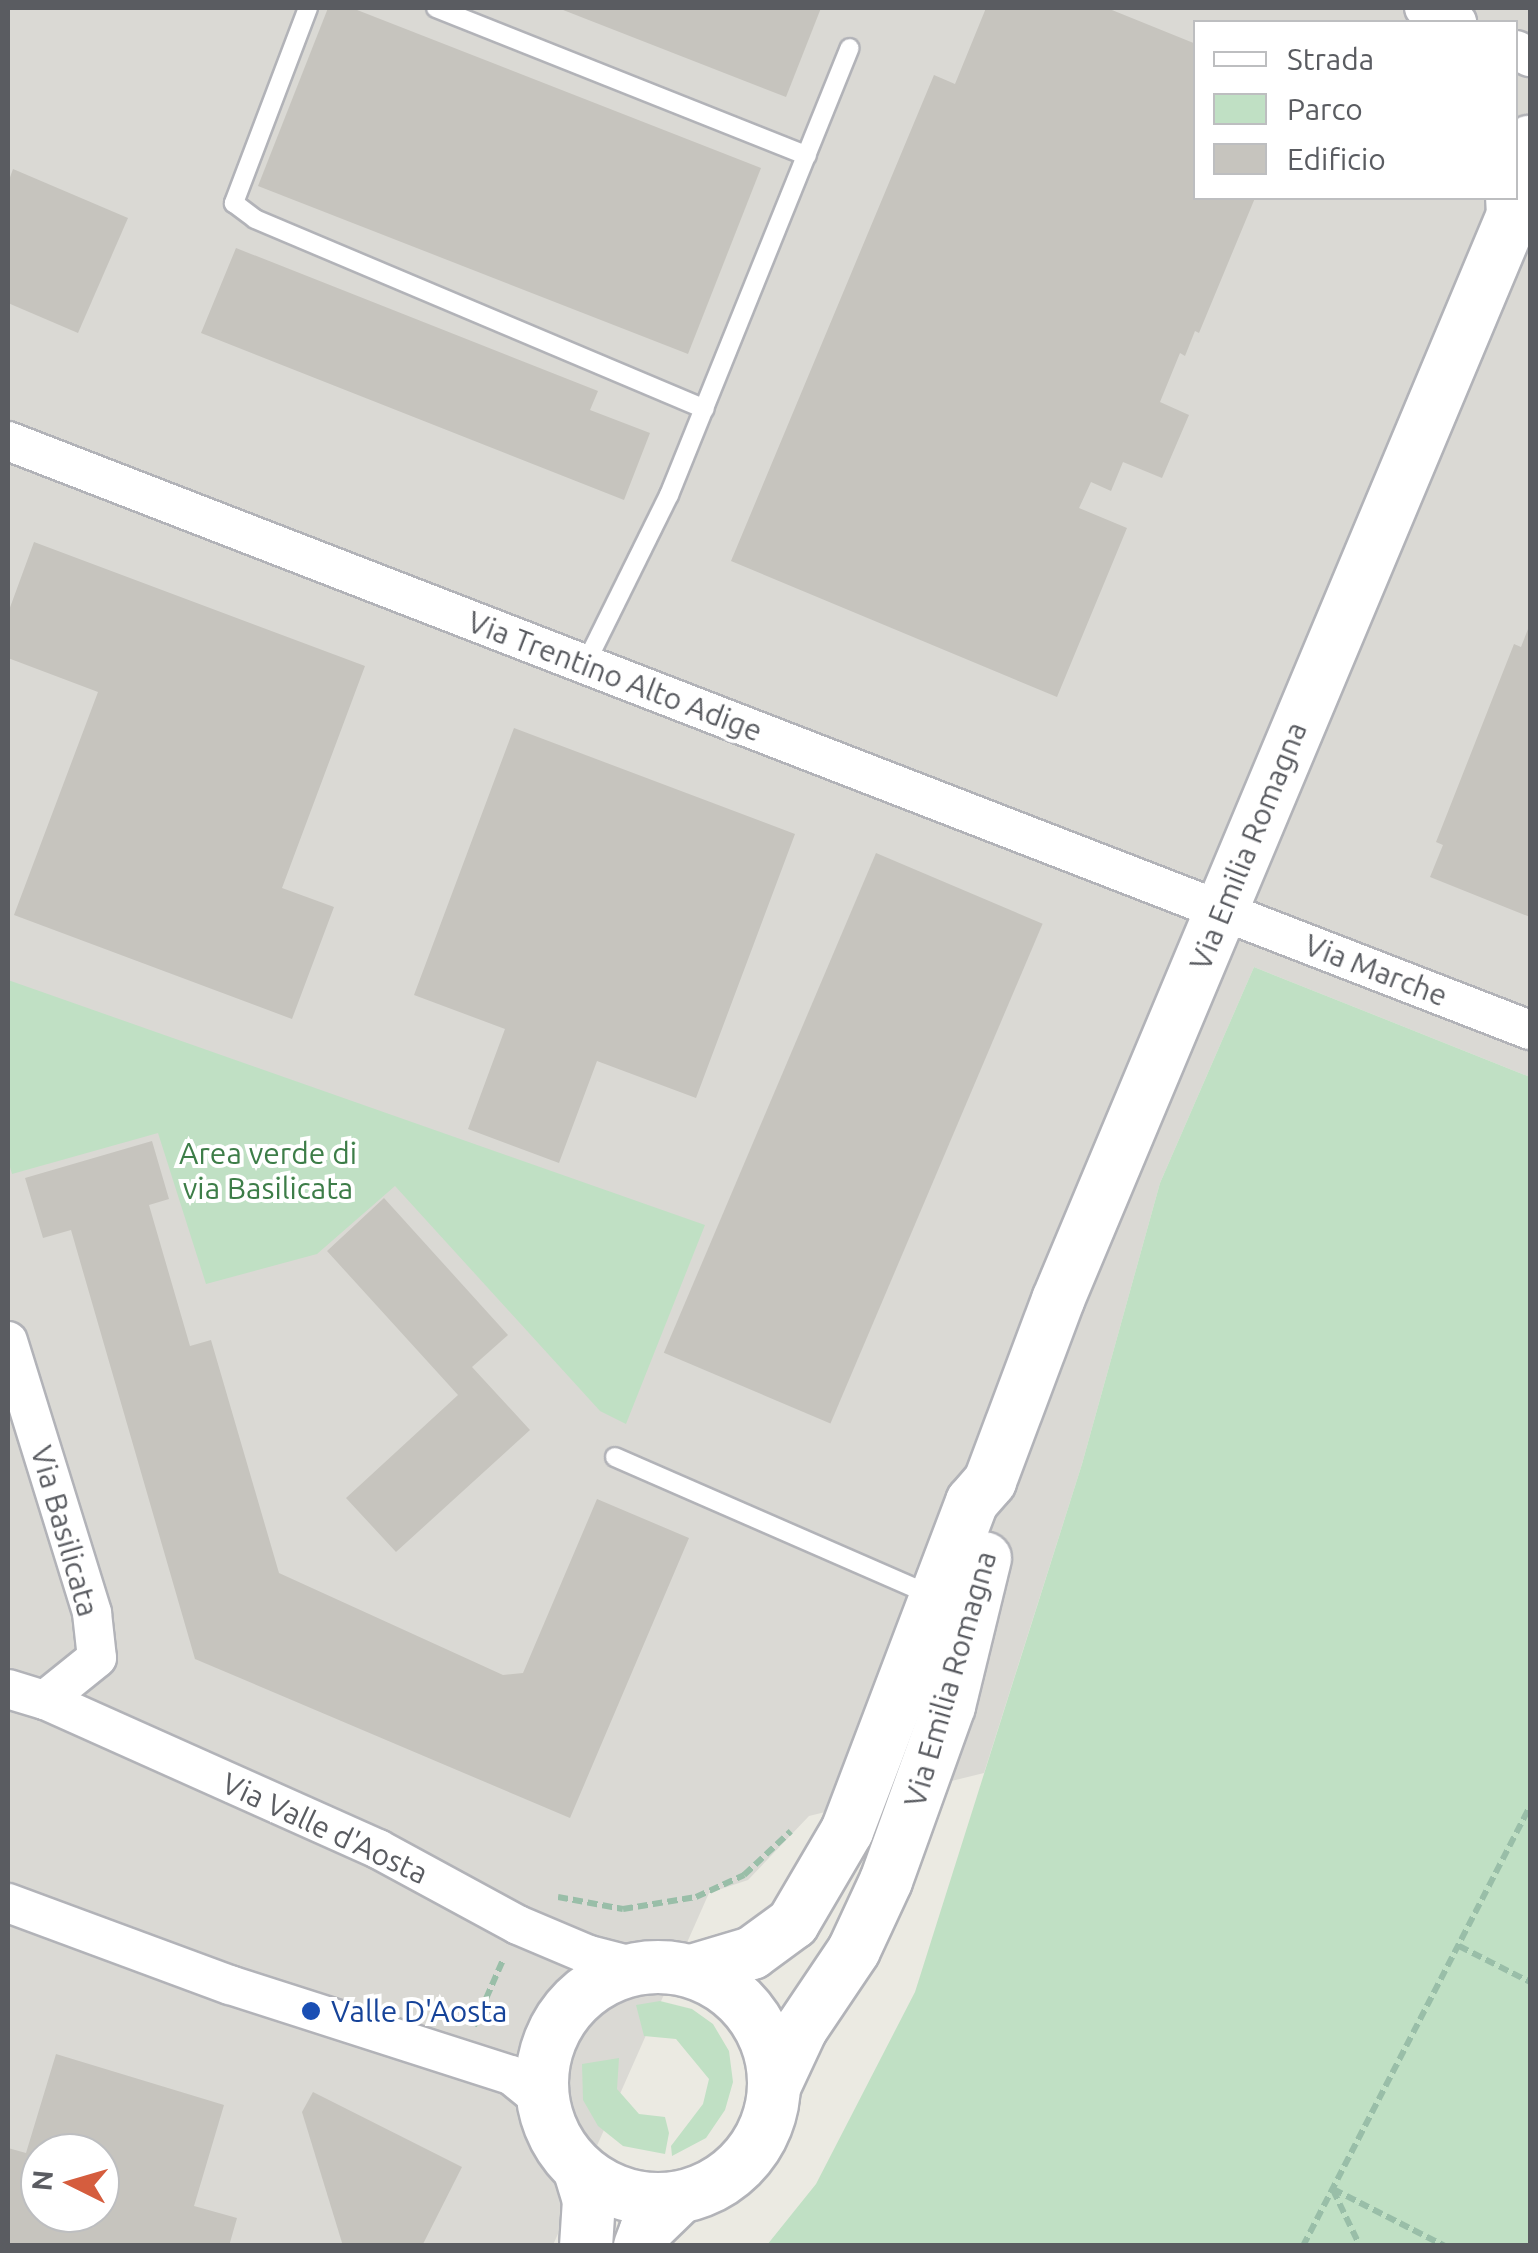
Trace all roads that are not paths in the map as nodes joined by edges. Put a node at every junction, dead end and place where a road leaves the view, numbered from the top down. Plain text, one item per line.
1 (308, 8) edge
2 (436, 8) edge
3 (1424, 8) edge
4 (1452, 20) edge
5 (850, 48) dead end
6 (1530, 142) edge
7 (807, 156) junction
8 (1518, 198) edge
9 (1517, 200) edge
10 (704, 409) junction
11 (8, 441) edge
12 (586, 665) junction
13 (1222, 911) junction
14 (1530, 1030) edge
15 (8, 1341) edge
16 (615, 1457) dead end
17 (990, 1481) junction
18 (937, 1598) junction
19 (8, 1689) edge
20 (45, 1700) junction
21 (8, 1903) edge
22 (640, 1968) junction
23 (692, 1971) junction
24 (774, 2087) junction
25 (542, 2100) junction
26 (580, 2171) junction
27 (678, 2198) junction
28 (586, 2246) edge
29 (640, 2246) edge

1 - 10 lane
2 - 7 lane
3 - 4 street
5 - 7 lane
6 - 8 street, Via Emilia Romagna
7 - 10 lane
9 - 13 street, Via Emilia Romagna
10 - 12 lane
11 - 12 street, Via Trentino Alto Adige
12 - 13 street, Via Trentino Alto Adige
13 - 14 street, Via Marche
13 - 17 street, Via Emilia Romagna
15 - 20 street, Via Basilicata
16 - 18 lane
17 - 18 street, Via Emilia Romagna
17 - 24 street, Via Emilia Romagna
18 - 23 street, Via Emilia Romagna
19 - 20 street, Via Valle d'Aosta
20 - 22 street, Via Valle d'Aosta
21 - 25 street
22 - 23 street, Via Emilia Romagna
22 - 25 street, Via Emilia Romagna
23 - 24 street, Via Emilia Romagna
24 - 27 street, Via Emilia Romagna
25 - 26 street, Via Emilia Romagna
26 - 27 street, Via Emilia Romagna
26 - 28 street, Via Emilia Romagna
27 - 29 street, Via Emilia Romagna

